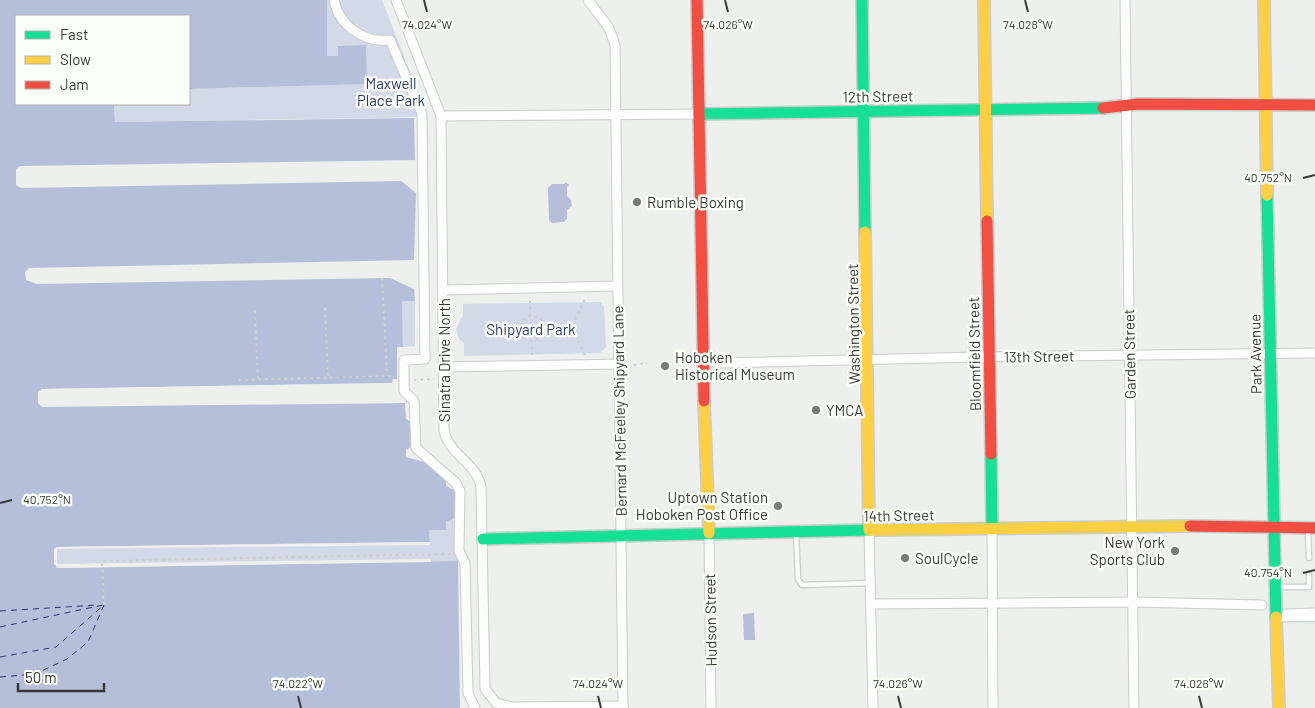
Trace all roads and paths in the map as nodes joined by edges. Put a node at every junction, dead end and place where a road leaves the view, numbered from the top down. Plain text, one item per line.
1 (334, 0) edge
2 (396, 0) edge
3 (588, 0) edge
4 (698, 0) edge
5 (862, 0) edge
6 (984, 0) edge
7 (1125, 0) edge
8 (1264, 0) edge
9 (1315, 105) edge
10 (1127, 106) junction
11 (1266, 106) junction
12 (986, 110) junction
13 (864, 111) junction
14 (699, 114) junction
15 (616, 115) junction
16 (441, 116) junction
17 (382, 278) dead end
18 (616, 286) junction
19 (444, 290) junction
20 (586, 300) dead end
21 (530, 301) dead end
22 (325, 308) dead end
23 (255, 311) dead end
24 (530, 316) junction
25 (572, 328) junction
26 (544, 329) junction
27 (532, 340) junction
28 (1270, 353) junction
29 (1315, 353) edge
30 (1129, 354) junction
31 (585, 355) dead end
32 (532, 356) dead end
33 (989, 357) junction
34 (697, 360) junction
35 (869, 360) junction
36 (684, 361) dead end
37 (647, 362) dead end
38 (620, 364) junction
39 (444, 367) junction
40 (629, 370) dead end
41 (387, 376) junction
42 (328, 377) junction
43 (400, 378) junction
44 (436, 378) dead end
45 (258, 379) junction
46 (238, 380) dead end
47 (1132, 526) junction
48 (1274, 526) junction
49 (1312, 527) edge
50 (992, 528) junction
51 (870, 530) junction
52 (796, 531) junction
53 (709, 532) junction
54 (622, 534) junction
55 (483, 539) junction
56 (460, 554) junction
57 (1309, 558) dead end
58 (1309, 575) dead end
59 (870, 583) junction
60 (1275, 587) junction
61 (1134, 602) junction
62 (104, 604) dead end
63 (871, 604) junction
64 (992, 604) junction
65 (1262, 605) dead end
66 (1315, 614) edge
67 (1281, 616) junction
68 (1315, 619) edge
69 (624, 707) edge
70 (476, 708) edge
71 (711, 708) edge
72 (873, 708) edge
73 (993, 708) edge
74 (1134, 708) edge
75 (1279, 708) edge

1 - 43 street
2 - 16 street, Sinatra Drive North
3 - 15 street, Bernard McFeeley Shipyard Lane
4 - 14 street
5 - 13 street, Washington Street
6 - 12 street, Bloomfield Street
7 - 10 street, Garden Street
8 - 11 street, Park Avenue
9 - 11 street, 12th Street
10 - 11 street, 12th Street
10 - 12 street, 12th Street
10 - 30 street, Garden Street
11 - 28 street, Park Avenue
12 - 13 street, 12th Street
12 - 33 street, Bloomfield Street
13 - 14 street, 12th Street
13 - 35 street, Washington Street
14 - 15 street, 12th Street
14 - 34 street
15 - 16 street, 12th Street
15 - 18 street, Bernard McFeeley Shipyard Lane
16 - 19 street, Sinatra Drive North
17 - 41 path
18 - 19 street
18 - 38 street, Bernard McFeeley Shipyard Lane
19 - 39 street, Sinatra Drive North
20 - 25 path
21 - 24 path
22 - 42 path
23 - 45 path
24 - 26 path
24 - 27 path
25 - 26 path
25 - 31 path
26 - 27 path
27 - 32 path
28 - 29 street, 13th Street
28 - 30 street, 13th Street
28 - 48 street, Park Avenue
30 - 33 street, 13th Street
30 - 47 street, Garden Street
33 - 35 street, 13th Street
33 - 50 street, Bloomfield Street
34 - 35 street, 13th Street
34 - 36 path
34 - 53 street
35 - 51 street, Washington Street
37 - 40 path
38 - 39 street
38 - 54 street, Bernard McFeeley Shipyard Lane
39 - 55 street, Sinatra Drive North
41 - 42 path
41 - 43 path
42 - 45 path
43 - 44 path
43 - 56 street
45 - 46 path
47 - 48 street, 14th Street
47 - 50 street, 14th Street
47 - 61 street, Garden Street
48 - 49 street, 14th Street
48 - 60 street, Park Avenue
49 - 57 lane
50 - 51 street, 14th Street
50 - 64 street, Bloomfield Street
51 - 52 street, 14th Street
51 - 59 street, Washington Street
52 - 53 street, 14th Street
52 - 59 lane
53 - 54 street, 14th Street
53 - 71 street, Hudson Street
54 - 55 street, 14th Street
54 - 69 street, Bernard McFeeley Shipyard Lane
55 - 69 street, Sinatra Drive North
56 - 62 path
56 - 70 street
58 - 60 lane
59 - 63 street, Washington Street
60 - 67 street, Park Avenue
61 - 64 street
61 - 65 street
61 - 74 street, Garden Street
63 - 64 street
63 - 72 street, Washington Street
64 - 73 street, Bloomfield Street
66 - 67 street
67 - 68 lane
67 - 75 street, Park Avenue

